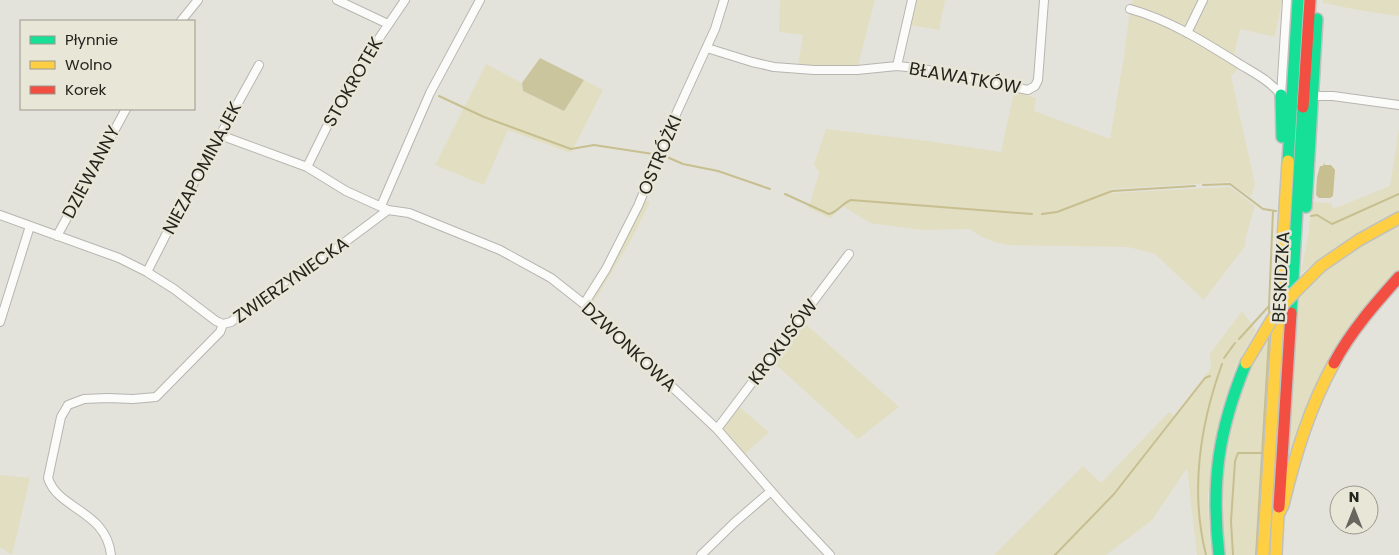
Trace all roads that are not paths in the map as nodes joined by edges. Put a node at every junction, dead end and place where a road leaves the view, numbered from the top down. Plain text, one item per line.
1 (198, 0) edge
2 (337, 0) edge
3 (405, 0) edge
4 (480, 0) edge
5 (724, 0) edge
6 (912, 0) edge
7 (1044, 0) edge
8 (1203, 0) edge
9 (1287, 0) edge
10 (1298, 0) edge
11 (1310, 0) edge
12 (1317, 0) edge
13 (1130, 9) dead end
14 (182, 20) edge
15 (388, 24) junction
16 (1187, 33) junction
17 (707, 48) junction
18 (259, 65) dead end
19 (896, 66) junction
20 (1284, 68) junction
21 (1264, 78) junction
22 (1281, 94) junction
23 (1314, 96) junction
24 (1399, 105) edge
25 (125, 110) edge
26 (220, 135) junction
27 (307, 167) junction
28 (384, 208) junction
29 (0, 215) edge
30 (1399, 218) edge
31 (30, 226) junction
32 (57, 236) junction
33 (849, 254) dead end
34 (1282, 259) junction
35 (147, 272) junction
36 (1293, 275) junction
37 (1399, 277) edge
38 (584, 304) junction
39 (0, 322) edge
40 (223, 324) junction
41 (717, 429) junction
42 (771, 491) junction
43 (1278, 515) junction
44 (111, 555) edge
45 (702, 555) edge
46 (830, 555) edge
47 (1220, 555) edge
48 (1264, 555) edge
49 (1276, 555) edge

1 - 14 street
2 - 15 street
3 - 15 street, STOKROTEK
4 - 28 street
5 - 17 street, OSTRÓŻKI
6 - 19 street, BŁAWATKÓW
7 - 19 street, BŁAWATKÓW
8 - 16 street
9 - 20 street
10 - 34 main road, BESKIDZKA
11 - 36 main road, BESKIDZKA
12 - 23 main road
13 - 16 street
15 - 27 street, STOKROTEK
16 - 21 street
17 - 19 street, BŁAWATKÓW
17 - 38 street, OSTRÓŻKI
18 - 26 street, NIEZAPOMINAJEK
20 - 21 street
20 - 22 street
21 - 22 street
22 - 34 main road
23 - 24 street
23 - 36 main road
25 - 32 street, DZIEWANNY
26 - 27 street, DZWONKOWA
26 - 35 street, NIEZAPOMINAJEK
27 - 28 street, DZWONKOWA
28 - 38 street, DZWONKOWA
28 - 40 street, ZWIERZYNIECKA
29 - 31 street, ZWIERZYNIECKA
30 - 47 main road, bridge
31 - 32 street, ZWIERZYNIECKA
31 - 39 street
32 - 35 street, ZWIERZYNIECKA
33 - 41 street, KROKUSÓW
34 - 48 main road, BESKIDZKA
35 - 40 street, ZWIERZYNIECKA
36 - 43 main road, BESKIDZKA
37 - 43 main road
38 - 41 street, DZWONKOWA
40 - 44 street
41 - 42 street, DZWONKOWA
42 - 45 street
42 - 46 street, DZWONKOWA
43 - 49 main road, BESKIDZKA

